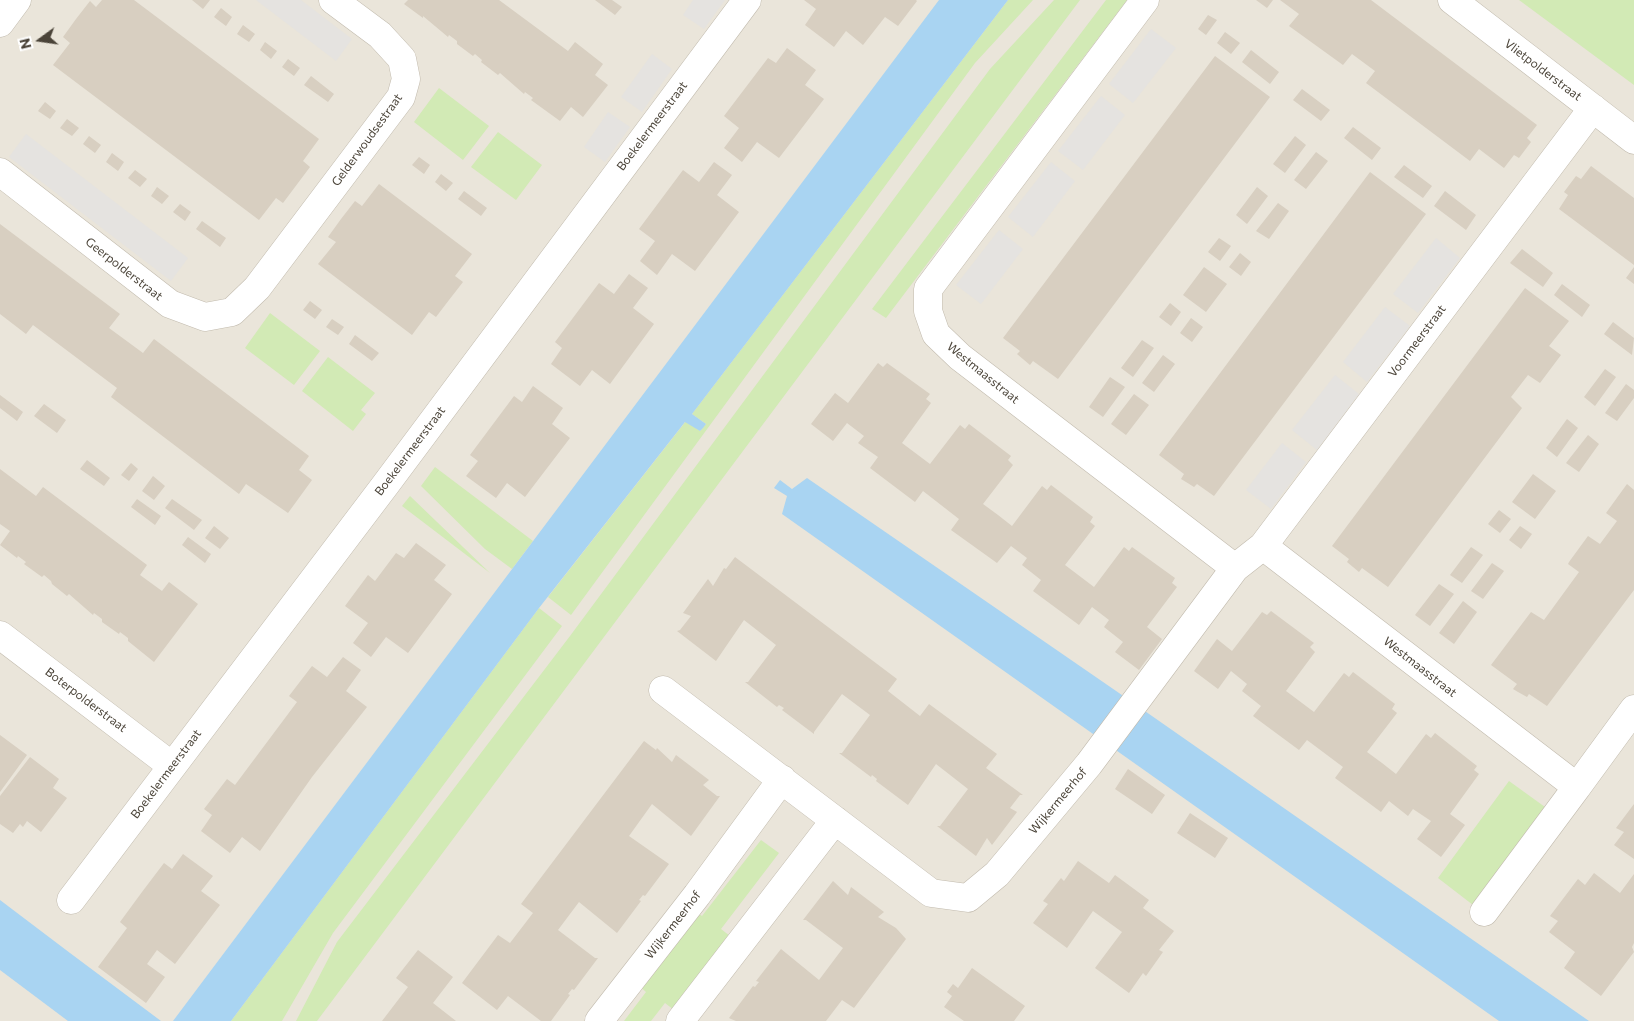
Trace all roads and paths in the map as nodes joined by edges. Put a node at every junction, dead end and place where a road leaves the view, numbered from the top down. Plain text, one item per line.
1 (17, 0) edge
2 (333, 0) edge
3 (747, 0) edge
4 (1145, 0) edge
5 (1452, 0) edge
6 (0, 23) edge
7 (1593, 108) junction
8 (1634, 140) edge
9 (0, 172) edge
10 (329, 193) joint
11 (1263, 546) junction
12 (1235, 568) junction
13 (0, 635) edge
14 (663, 690) dead end
15 (1634, 709) edge
16 (172, 766) junction
17 (782, 779) junction
18 (1577, 787) junction
19 (835, 820) junction
20 (71, 900) dead end
21 (1484, 912) dead end
22 (599, 1021) edge
23 (680, 1021) edge

1 - 6 street
2 - 10 street, Gelderwoudsestraat
3 - 16 street, Boekelermeerstraat
4 - 12 street, Westmaasstraat
5 - 7 street, Vlietpolderstraat
7 - 8 street, Vlietpolderstraat
7 - 11 street, Voormeerstraat
9 - 10 street, Geerpolderstraat
11 - 12 street, Voormeerstraat
11 - 18 street, Westmaasstraat
12 - 19 street, Wijkermeerhof
13 - 16 street, Boterpolderstraat
14 - 17 street, Wijkermeerhof
15 - 18 street
16 - 20 street, Boekelermeerstraat
17 - 19 street, Wijkermeerhof
17 - 22 street, Wijkermeerhof
18 - 21 street
19 - 23 street

